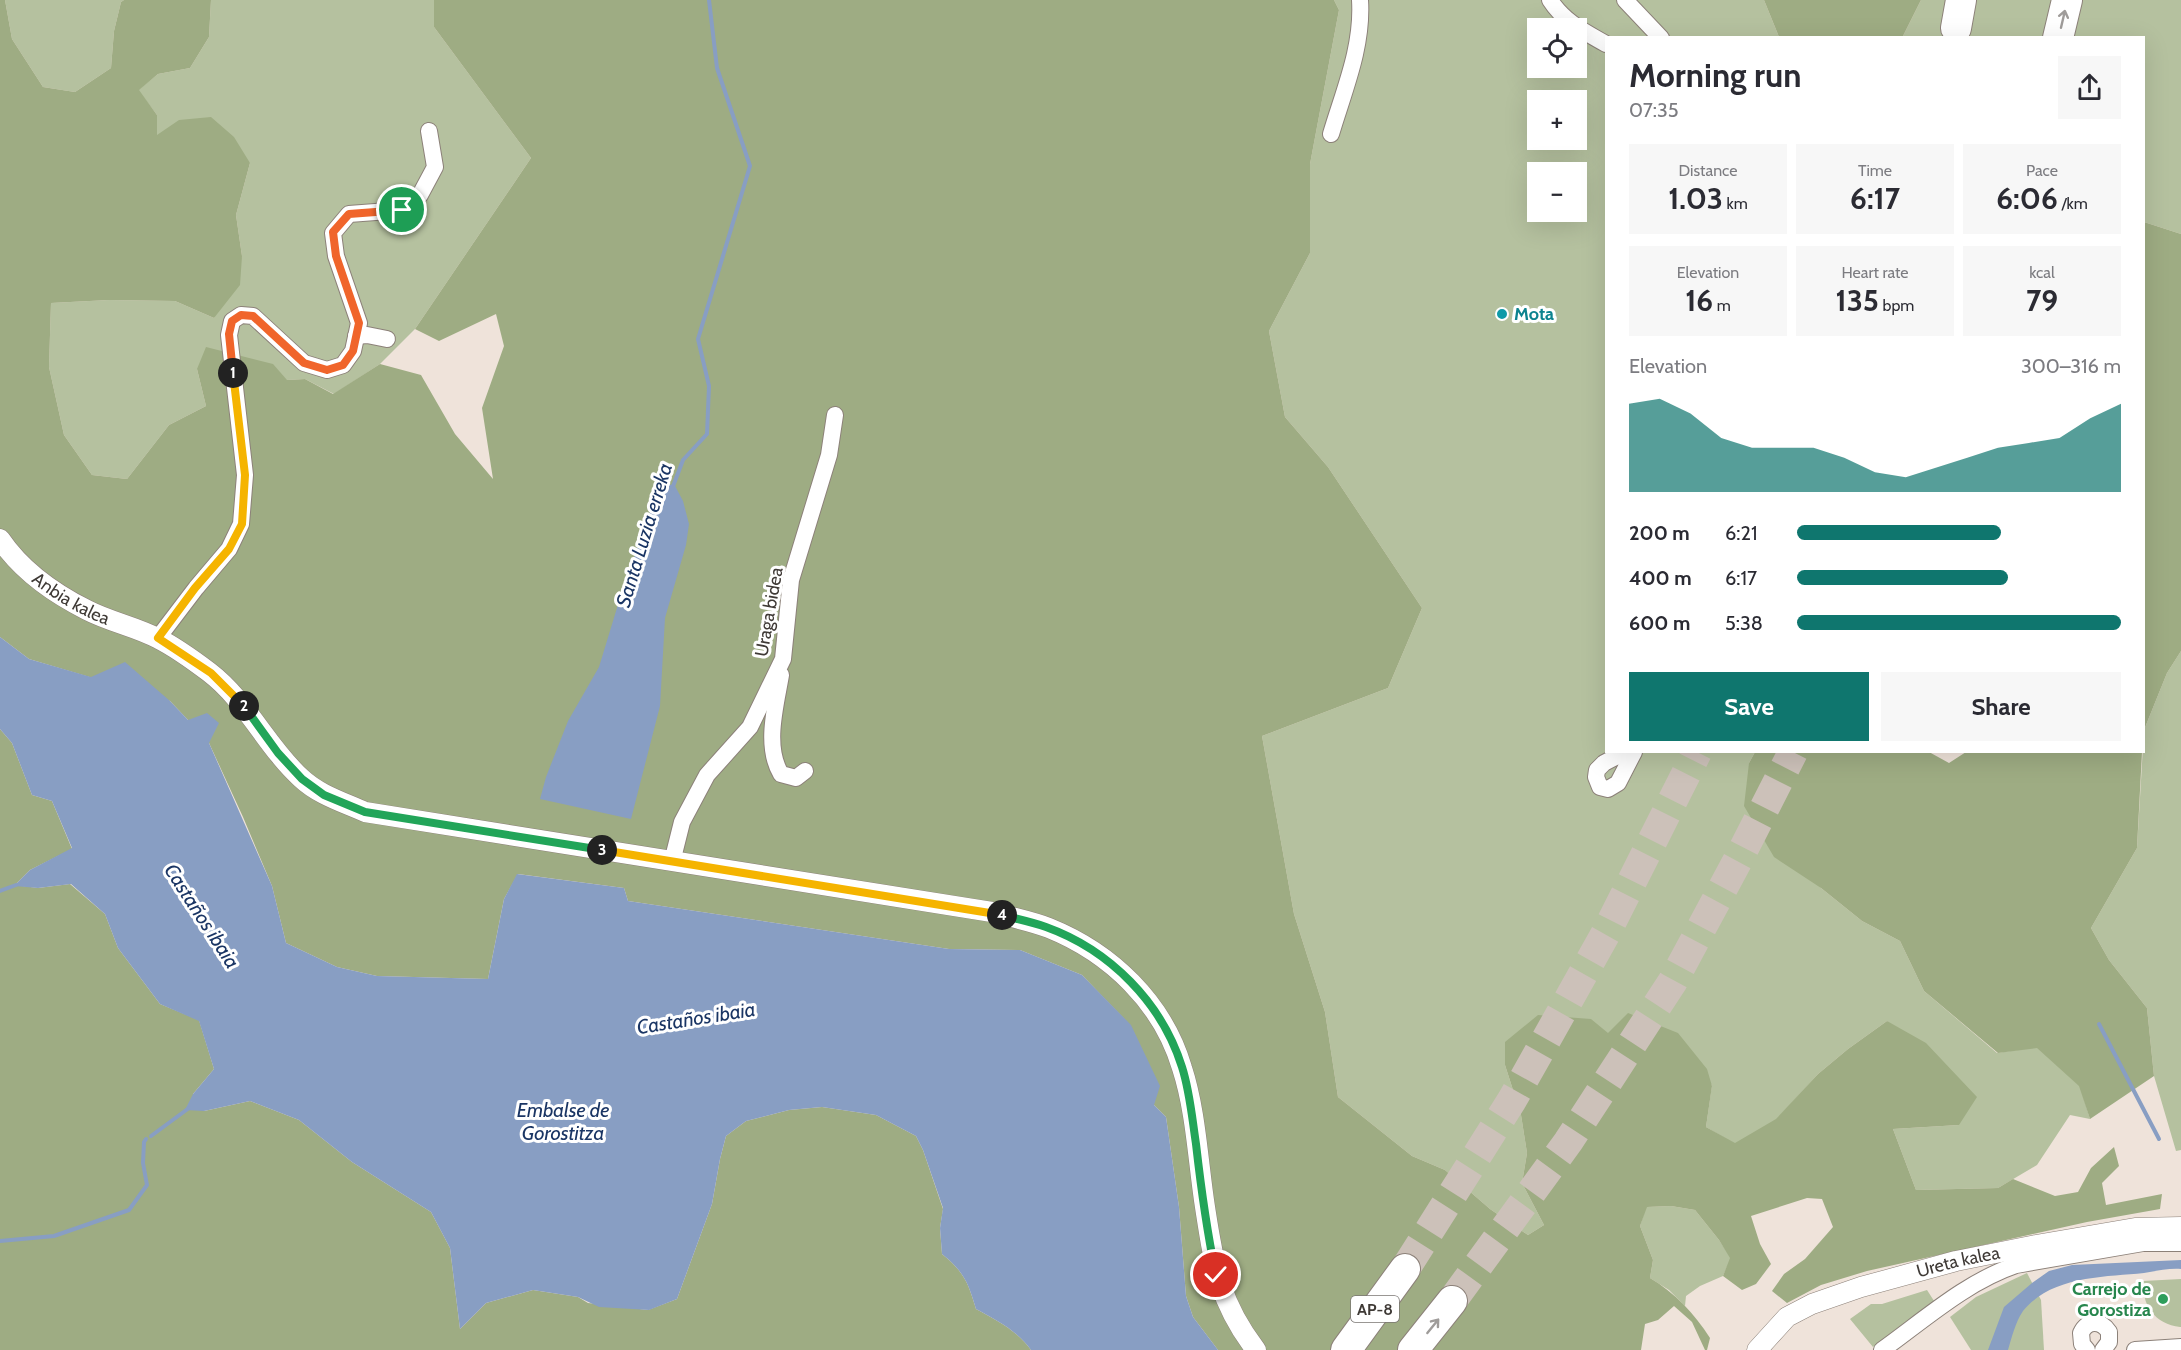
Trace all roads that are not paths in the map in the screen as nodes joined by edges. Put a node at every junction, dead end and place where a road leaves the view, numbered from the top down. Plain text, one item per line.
1 (1360, 0) edge
2 (1550, 0) edge
3 (1625, 0) edge
4 (2067, 0) edge
5 (1659, 36) edge
6 (2058, 36) edge
7 (1605, 43) edge
8 (429, 131) dead end
9 (1331, 134) dead end
10 (356, 336) junction
11 (387, 339) dead end
12 (835, 415) dead end
13 (0, 539) edge
14 (158, 638) junction
15 (783, 659) junction
16 (1623, 753) edge
17 (1633, 753) edge
18 (805, 771) dead end
19 (672, 862) junction
20 (2181, 1227) edge
21 (2181, 1243) edge
22 (1405, 1269) tunnel mouth
23 (1452, 1301) tunnel mouth
24 (2181, 1347) edge
25 (1256, 1350) edge
26 (1346, 1350) edge
27 (1413, 1350) edge
28 (1757, 1350) edge
29 (1882, 1350) edge
30 (2087, 1350) edge
31 (2103, 1350) edge
32 (2134, 1350) edge

1 - 9 street
2 - 7 street
3 - 5 street
6 -> 4 highway
8 - 10 street
10 - 11 street
10 - 14 street
12 - 15 street, Uraga bidea
13 - 14 street, Anbia kalea
14 - 19 street, Anbia kalea
15 - 18 street
15 - 19 street, Uraga bidea
16 - 17 street
19 - 25 street, Anbia kalea
20 - 28 street, Ureta kalea
21 - 29 street, Ureta kalea
22 - 26 highway, AP-8
27 -> 23 highway
24 - 32 street
30 - 31 street

